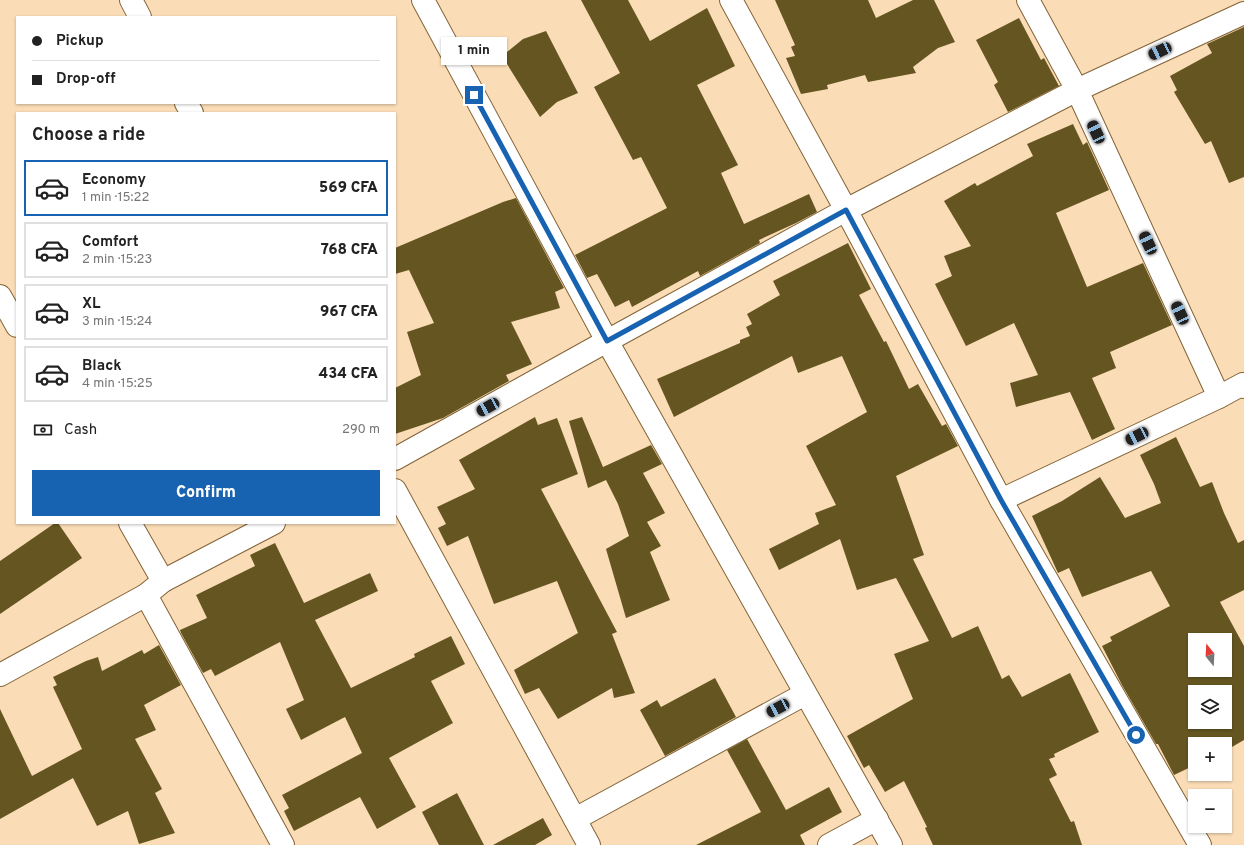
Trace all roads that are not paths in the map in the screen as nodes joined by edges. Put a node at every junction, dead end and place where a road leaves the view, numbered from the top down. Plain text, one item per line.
1 (131, 0) edge
2 (423, 0) edge
3 (731, 0) edge
4 (1028, 0) edge
5 (1244, 13) edge
6 (139, 16) edge
7 (1076, 90) junction
8 (846, 210) junction
9 (0, 296) edge
10 (16, 324) edge
11 (607, 341) junction
12 (1244, 385) edge
13 (1219, 397) junction
14 (396, 458) edge
15 (396, 492) edge
16 (1001, 500) junction
17 (131, 524) edge
18 (272, 524) edge
19 (163, 581) junction
20 (146, 595) junction
21 (0, 675) edge
22 (805, 694) junction
23 (575, 819) junction
24 (877, 819) junction
25 (283, 845) edge
26 (590, 845) edge
27 (830, 845) edge
28 (891, 845) edge
29 (1200, 845) edge

1 - 6 street
2 - 11 street
3 - 8 street
4 - 7 street
5 - 7 street
7 - 8 street
7 - 13 street
8 - 11 street
8 - 16 street
9 - 10 street
11 - 14 street
11 - 22 street
12 - 13 street
13 - 16 street
15 - 23 street
16 - 29 street
17 - 19 street
18 - 19 street
19 - 20 street
20 - 21 street
20 - 25 street
22 - 23 street
22 - 24 street
23 - 26 street
24 - 27 street
24 - 28 street

